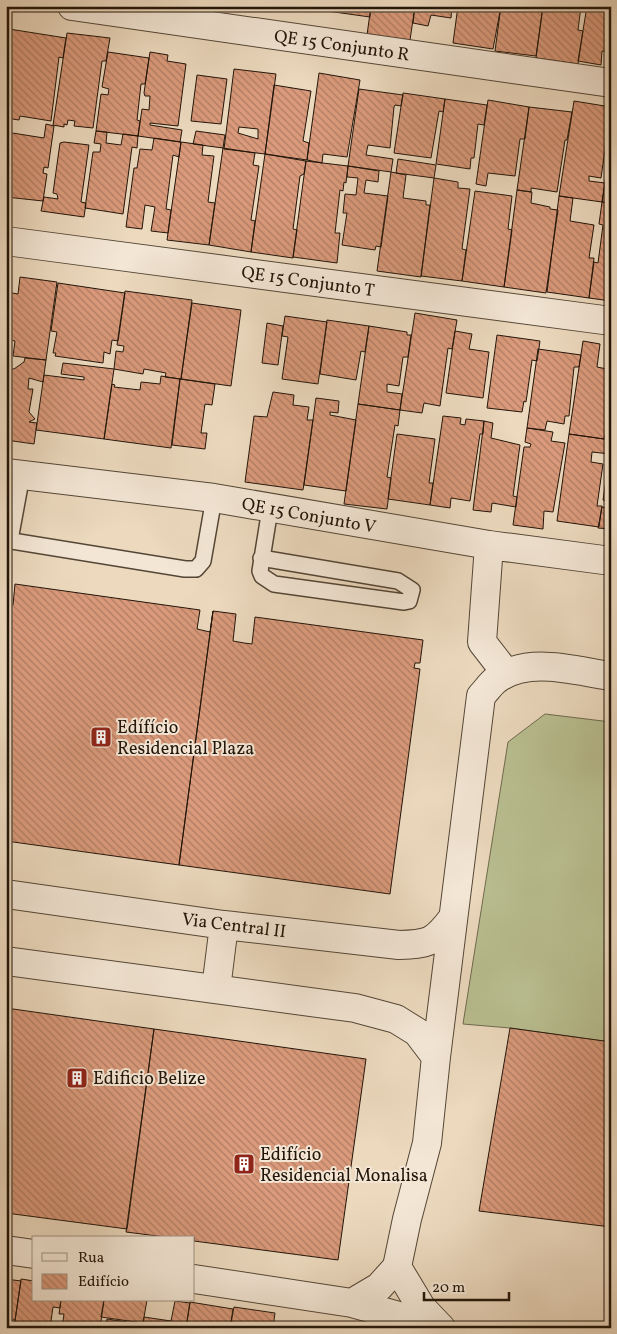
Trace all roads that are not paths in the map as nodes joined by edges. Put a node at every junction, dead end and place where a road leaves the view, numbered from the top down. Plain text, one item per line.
1 (72, 6) edge
2 (611, 83) edge
3 (6, 241) edge
4 (611, 321) edge
5 (14, 474) edge
6 (214, 498) junction
7 (270, 509) junction
8 (8, 540) edge
9 (489, 545) junction
10 (261, 558) junction
11 (611, 561) edge
12 (506, 673) junction
13 (611, 676) edge
14 (6, 894) edge
15 (452, 919) junction
16 (224, 924) junction
17 (6, 961) edge
18 (216, 989) junction
19 (436, 1058) junction
20 (6, 1250) edge
21 (32, 1254) edge
22 (397, 1267) junction
23 (195, 1279) edge
24 (352, 1303) junction
25 (440, 1327) edge

1 - 2 street, QE 15 Conjunto R
3 - 4 street, QE 15 Conjunto T
5 - 6 street, QE 15 Conjunto V
5 - 8 lane
6 - 7 street, QE 15 Conjunto V
6 - 8 lane
7 - 9 street, QE 15 Conjunto V
7 - 10 lane
9 - 11 street, QE 15 Conjunto V
9 - 12 street
10 - 10 lane
12 - 13 street
12 - 15 street
14 - 16 street, Via Central II
15 - 16 street, Via Central II
15 - 19 street
16 - 18 street
17 - 18 street
18 - 19 street
19 - 22 street
20 - 21 street
22 - 24 street
22 - 25 street
23 - 24 street
24 - 25 street

